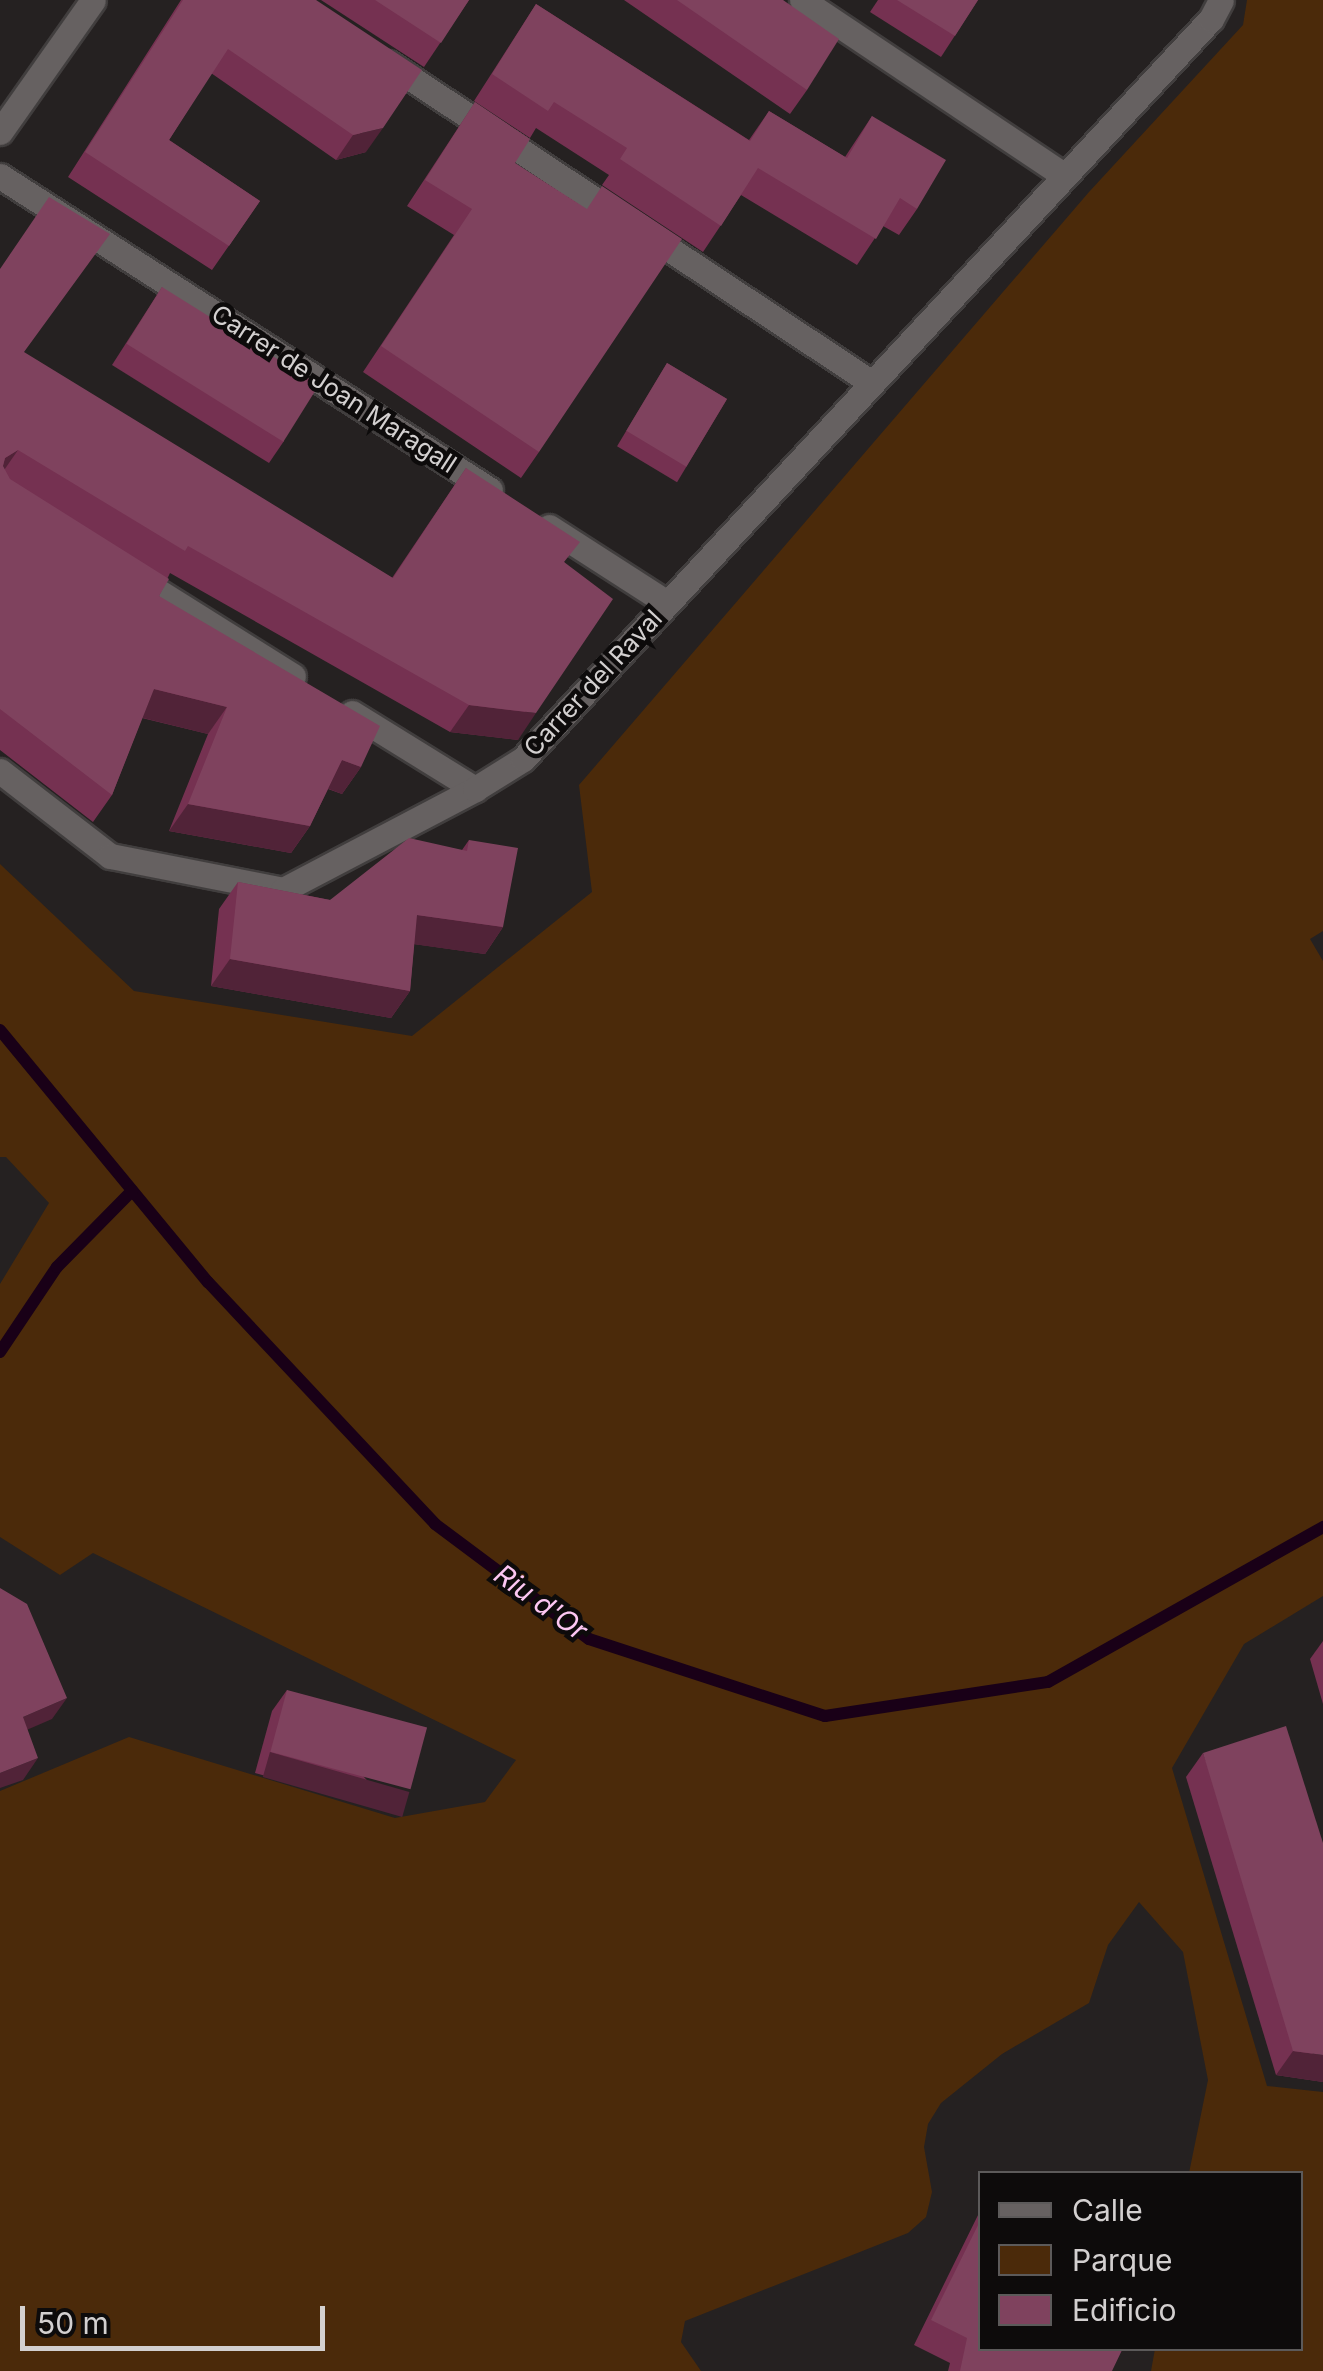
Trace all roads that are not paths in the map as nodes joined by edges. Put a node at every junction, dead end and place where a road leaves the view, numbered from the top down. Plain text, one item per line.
1 (93, 0) edge
2 (802, 0) edge
3 (1220, 0) edge
4 (358, 44) edge
5 (0, 132) edge
6 (0, 176) edge
7 (1064, 176) junction
8 (872, 383) junction
9 (115, 564) edge
10 (667, 603) junction
11 (0, 771) edge
12 (475, 790) junction

1 - 5 street
2 - 7 street
3 - 7 street, Carrer del Raval
4 - 8 street
6 - 10 street, Carrer de Joan Maragall
7 - 8 street, Carrer del Raval
8 - 10 street, Carrer del Raval
9 - 12 street
10 - 12 street, Carrer del Raval
11 - 12 street, Carrer del Raval

